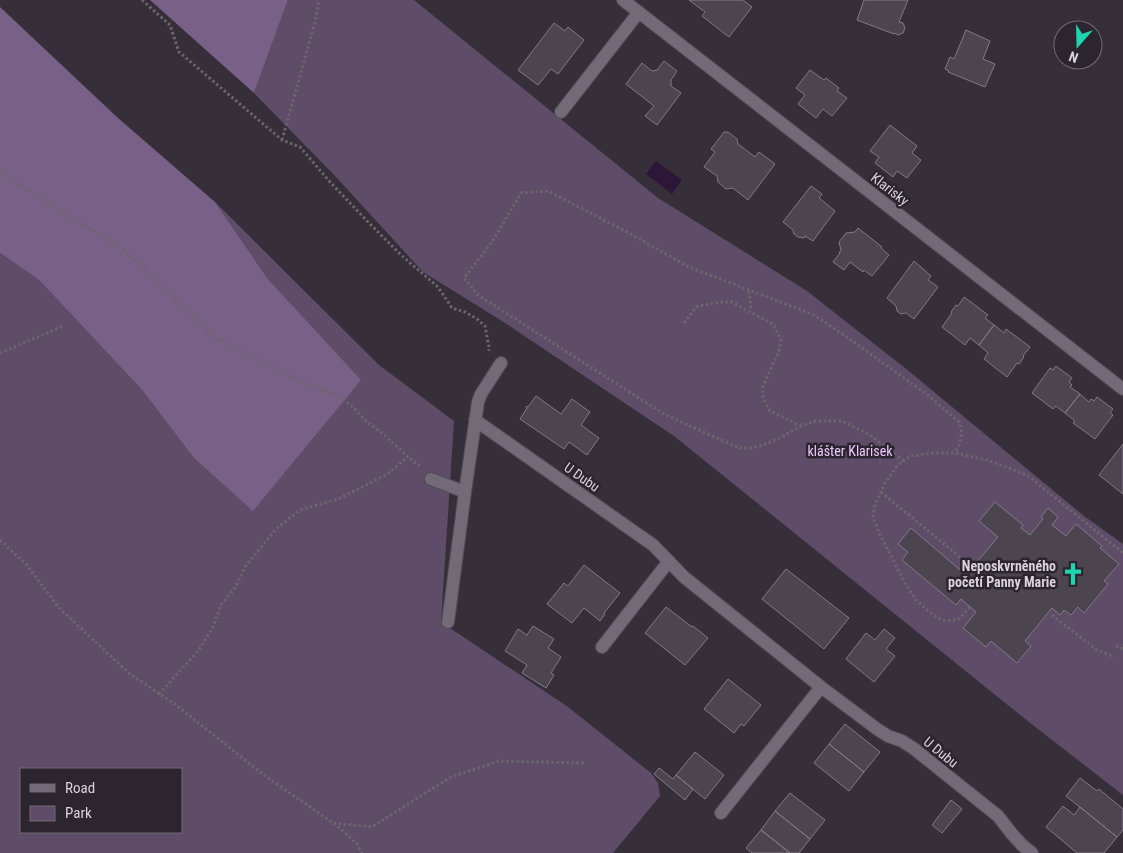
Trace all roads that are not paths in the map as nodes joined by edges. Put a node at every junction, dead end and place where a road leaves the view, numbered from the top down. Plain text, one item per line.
1 (623, 0) edge
2 (639, 12) junction
3 (561, 112) dead end
4 (502, 363) dead end
5 (1123, 389) edge
6 (475, 420) junction
7 (431, 479) road end
8 (465, 492) junction
9 (669, 561) junction
10 (448, 622) dead end
11 (602, 647) dead end
12 (821, 687) junction
13 (721, 813) dead end
14 (1032, 853) edge

1 - 2 street, Klarisky
2 - 3 street
2 - 5 street, Klarisky
4 - 6 street
6 - 8 street
6 - 9 street, U Dubu
7 - 8 street
8 - 10 street
9 - 11 street
9 - 12 street, U Dubu
12 - 13 street
12 - 14 street, U Dubu

